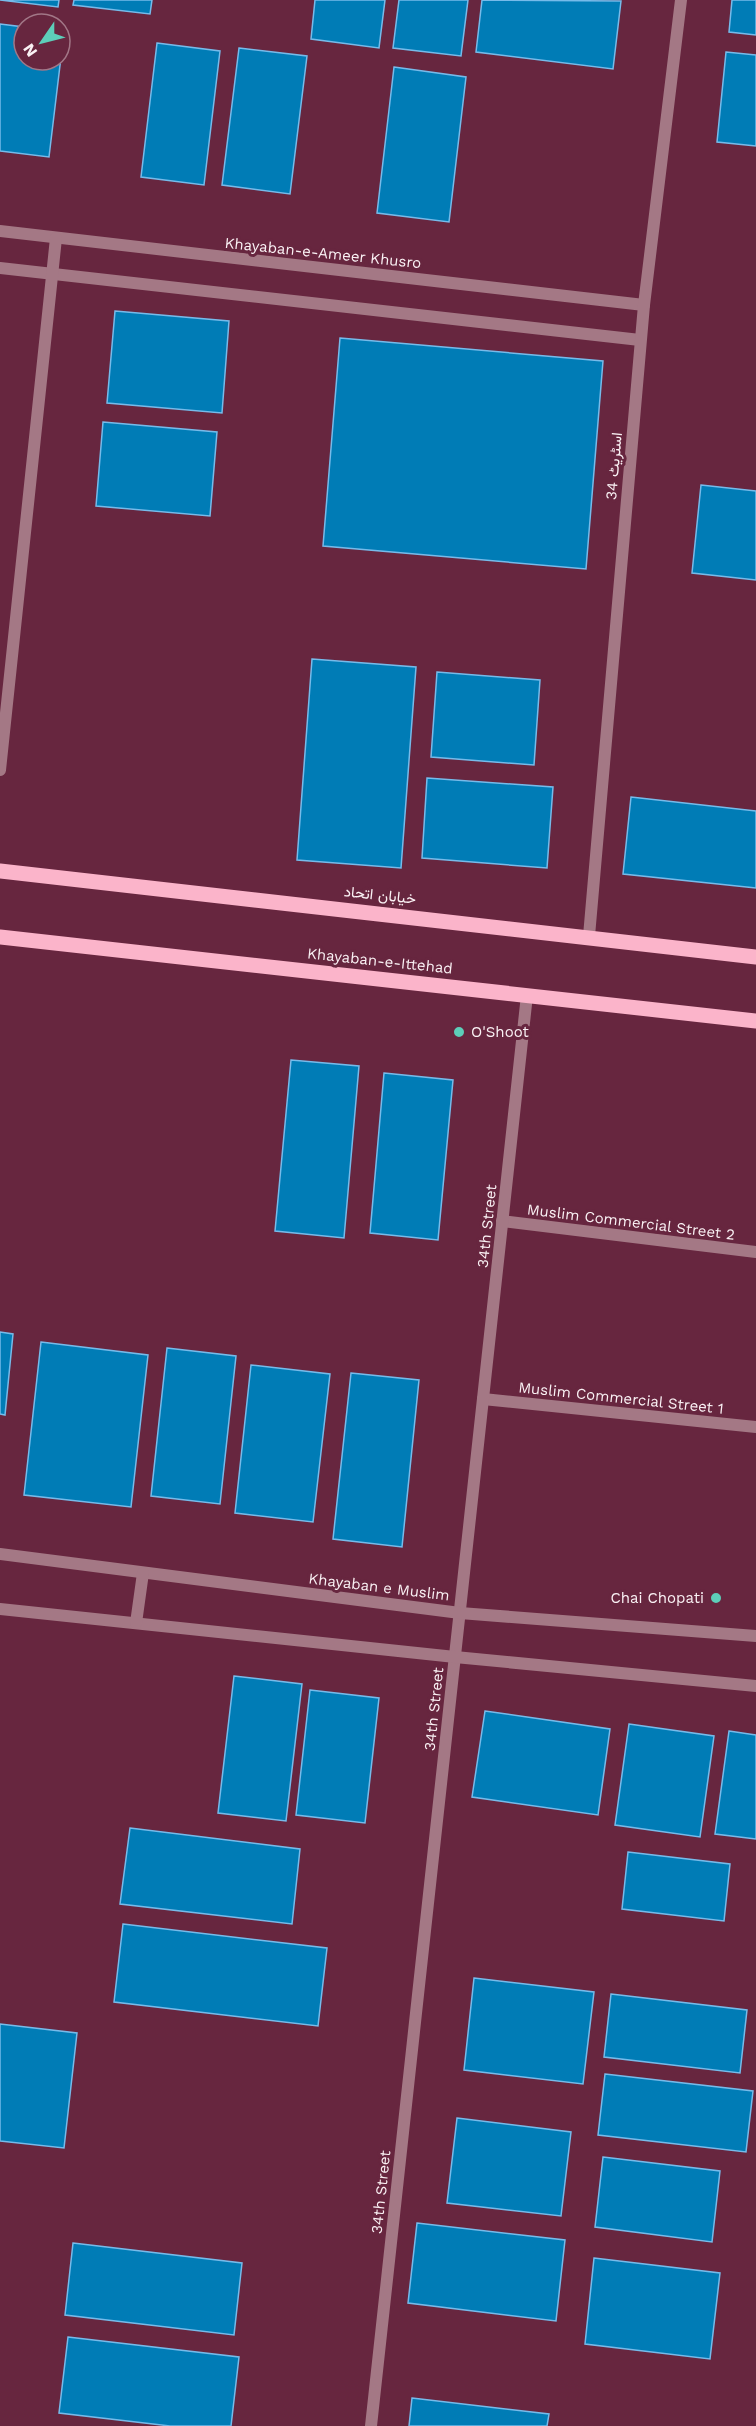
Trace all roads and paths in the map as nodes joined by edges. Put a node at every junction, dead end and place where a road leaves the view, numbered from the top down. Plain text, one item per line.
1 (681, 0) edge
2 (0, 231) edge
3 (56, 238) junction
4 (0, 268) edge
5 (52, 273) junction
6 (644, 305) junction
7 (640, 340) junction
8 (0, 770) edge
9 (0, 871) edge
10 (589, 936) junction
11 (0, 937) edge
12 (756, 957) edge
13 (527, 995) junction
14 (756, 1021) edge
15 (502, 1221) junction
16 (756, 1252) edge
17 (483, 1399) junction
18 (756, 1427) edge
19 (0, 1554) edge
20 (143, 1573) junction
21 (0, 1609) edge
22 (460, 1613) junction
23 (136, 1623) junction
24 (756, 1636) edge
25 (455, 1657) junction
26 (756, 1686) edge
27 (371, 2426) edge

1 - 6 street, اسٹریٹ 34
2 - 3 street, Khayaban-e-Ameer Khusro
3 - 5 street
3 - 6 street, Khayaban-e-Ameer Khusro
4 - 5 street
5 - 7 street
5 - 8 street
6 - 7 street, اسٹریٹ 34
7 - 10 street, اسٹریٹ 34
9 - 10 main road, خیابان اتحاد
10 - 12 main road, خیابان اتحاد
11 - 13 main road, Khayaban-e-Ittehad
13 - 14 main road, Khayaban-e-Ittehad
13 - 15 street, 34th Street
15 - 16 street, Muslim Commercial Street 2
15 - 17 street, 34th Street
17 - 18 street, Muslim Commercial Street 1
17 - 22 street, 34th Street
19 - 20 street, Khayaban e Muslim
20 - 22 street, Khayaban e Muslim
20 - 23 street
21 - 23 street
22 - 24 street, Khayaban e Muslim
22 - 25 street, 34th Street
23 - 25 street
25 - 26 street
25 - 27 street, 34th Street

